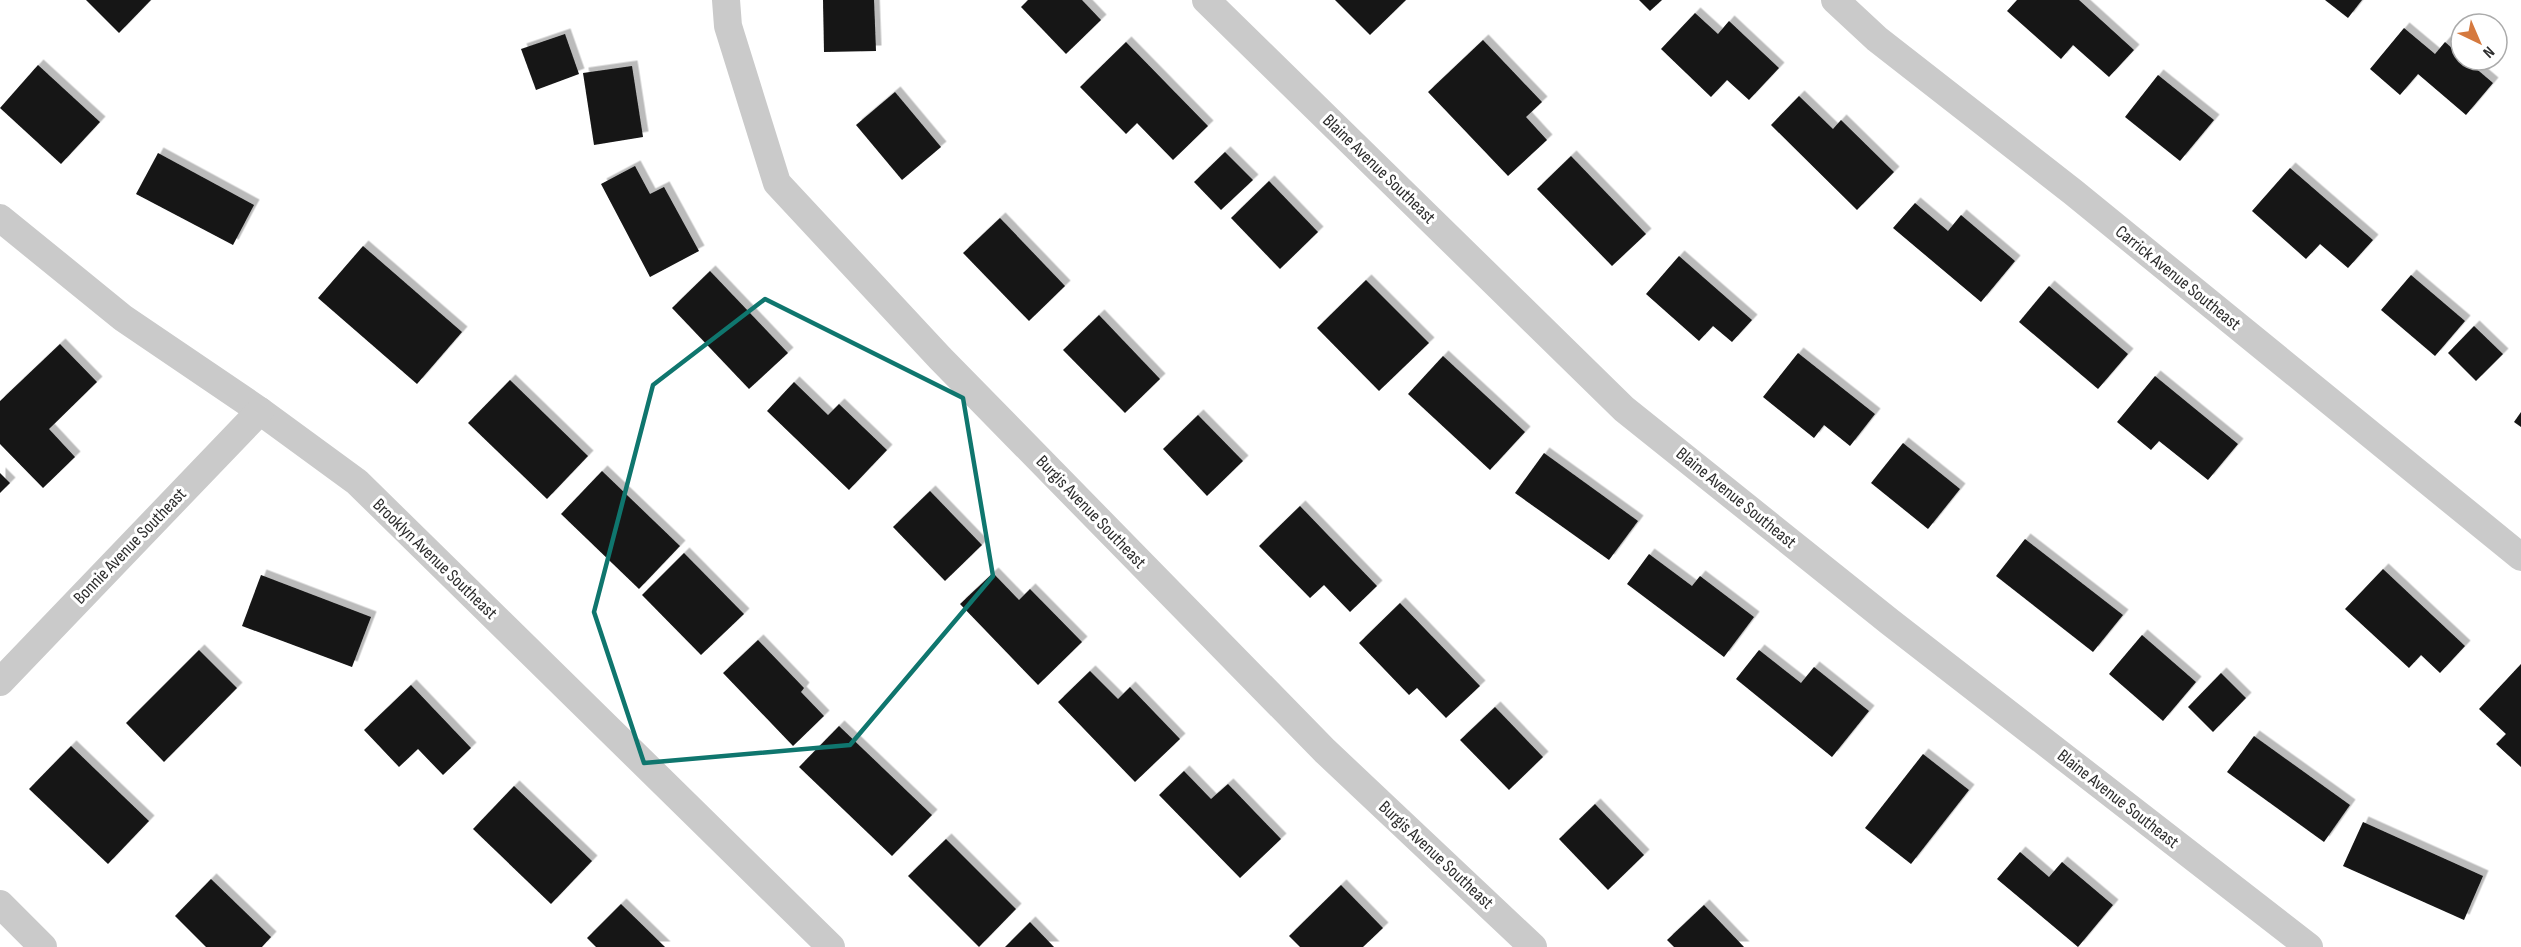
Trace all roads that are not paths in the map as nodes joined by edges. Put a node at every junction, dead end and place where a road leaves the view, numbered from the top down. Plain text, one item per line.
1 (1835, 0) edge
2 (1209, 1) edge
3 (727, 13) edge
4 (0, 218) edge
5 (260, 411) junction
6 (2521, 557) edge
7 (0, 682) edge
8 (0, 904) edge
9 (43, 947) edge
10 (831, 947) edge
11 (1533, 947) edge
12 (2309, 947) edge

1 - 6 street, Carrick Avenue Southeast
2 - 12 street, Blaine Avenue Southeast
3 - 11 street, Burgis Avenue Southeast
4 - 5 street, Brooklyn Avenue Southeast
5 - 7 street, Bonnie Avenue Southeast
5 - 10 street, Brooklyn Avenue Southeast
8 - 9 street

